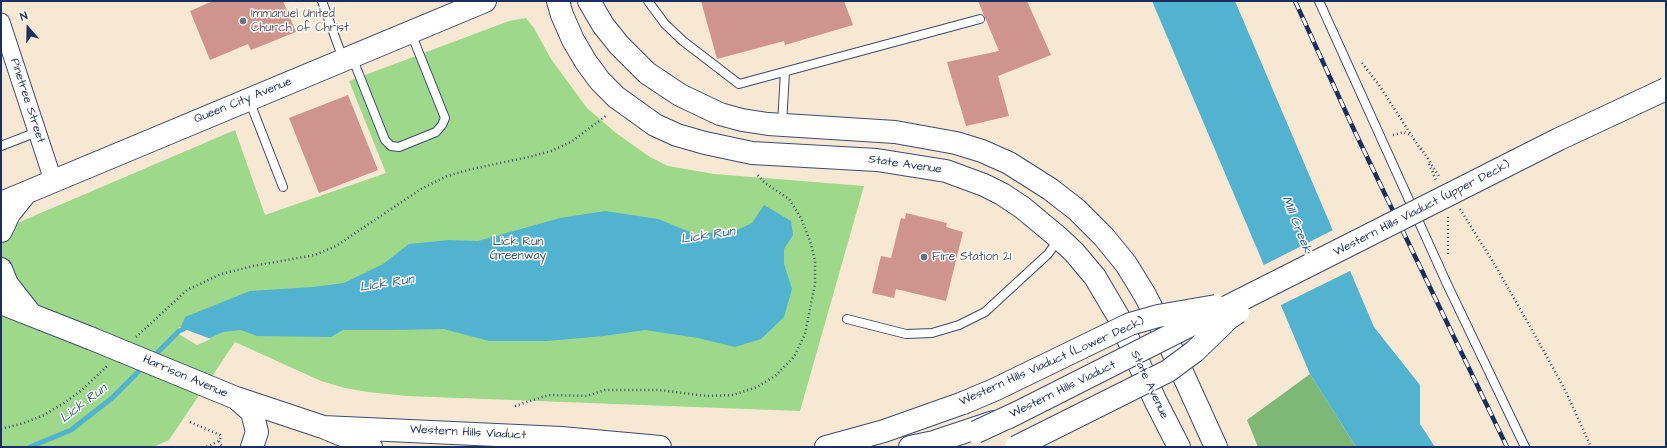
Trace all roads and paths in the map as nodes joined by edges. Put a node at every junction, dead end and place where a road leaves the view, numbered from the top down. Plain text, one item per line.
1 (322, 1) edge
2 (485, 1) edge
3 (558, 1) edge
4 (589, 1) edge
5 (648, 1) edge
6 (1319, 1) edge
7 (980, 19) dead end
8 (1, 22) edge
9 (410, 32) junction
10 (347, 58) junction
11 (1362, 62) dead end
12 (785, 72) junction
13 (1666, 90) edge
14 (248, 99) junction
15 (609, 113) dead end
16 (782, 125) junction
17 (37, 132) junction
18 (1, 146) edge
19 (1421, 148) junction
20 (756, 172) dead end
21 (53, 180) junction
22 (1437, 182) dead end
23 (1444, 184) dead end
24 (283, 187) dead end
25 (29, 190) junction
26 (1, 203) edge
27 (1459, 206) dead end
28 (1447, 212) dead end
29 (1, 231) edge
30 (1059, 238) junction
31 (1449, 261) dead end
32 (1, 269) edge
33 (1258, 297) junction
34 (1, 302) edge
35 (30, 313) junction
36 (847, 319) dead end
37 (133, 340) dead end
38 (110, 362) dead end
39 (236, 398) junction
40 (515, 406) dead end
41 (1007, 418) junction
42 (190, 422) dead end
43 (323, 426) junction
44 (1, 429) edge
45 (969, 440) edge
46 (219, 441) junction
47 (206, 447) edge
48 (222, 447) edge
49 (252, 447) edge
50 (371, 447) edge
51 (660, 447) edge
52 (826, 447) edge
53 (910, 447) edge
54 (1016, 447) edge
55 (1179, 447) edge
56 (1216, 447) edge
57 (1525, 447) edge
58 (1591, 447) edge

1 - 10 lane
2 - 9 main road, Queen City Avenue
3 - 30 main road, State Avenue
4 - 16 main road
5 - 12 lane
6 - 57 lane
7 - 12 lane
8 - 17 street, Pinetree Street
9 - 10 main road, Queen City Avenue
9 - 10 lane
10 - 14 main road, Queen City Avenue
11 - 19 path
12 - 16 lane
13 - 33 main road, Western Hills Viaduct (Lower Deck), bridge
13 - 41 main road, Western Hills Viaduct (Upper Deck), bridge
14 - 21 main road, Queen City Avenue
14 - 24 lane
15 - 37 path
16 - 56 main road
17 - 18 lane
17 - 21 street, Pinetree Street
19 - 22 path
19 - 23 path
20 - 40 path
21 - 25 main road, Queen City Avenue
25 - 26 main road, Queen City Avenue
25 - 29 main road
27 - 58 path
28 - 31 path
30 - 36 lane
30 - 55 main road, State Avenue
32 - 35 main road
33 - 45 main road, Western Hills Viaduct, bridge
33 - 52 main road, Western Hills Viaduct (Lower Deck), bridge
33 - 54 main road, Western Hills Viaduct (Lower Deck), bridge
34 - 35 main road, Harrison Avenue
35 - 39 main road, Harrison Avenue, bridge
38 - 44 path
39 - 43 main road, Harrison Avenue
39 - 49 main road
41 - 45 main road, Western Hills Viaduct (Upper Deck), bridge
41 - 53 main road, Western Hills Viaduct (Upper Deck), bridge
42 - 46 path
43 - 50 main road, Harrison Avenue
43 - 51 main road, Western Hills Viaduct
46 - 47 path
46 - 48 path

